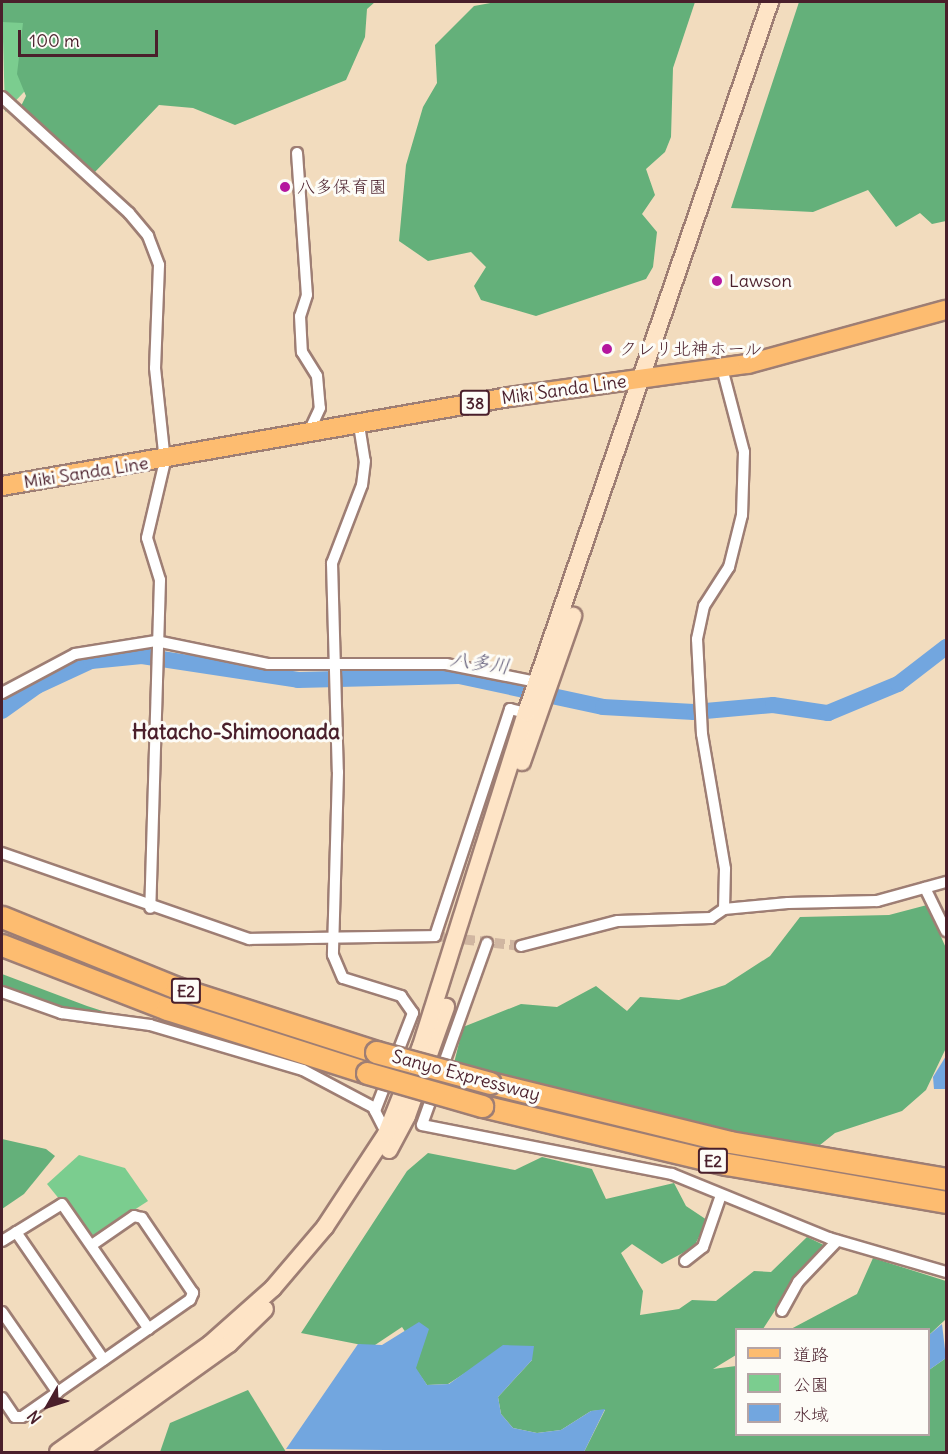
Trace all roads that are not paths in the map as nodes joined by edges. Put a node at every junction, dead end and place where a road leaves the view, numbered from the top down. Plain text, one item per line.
1 (770, 2) edge
2 (780, 2) edge
3 (2, 97) edge
4 (297, 153) dead end
5 (946, 310) edge
6 (722, 368) junction
7 (648, 378) junction
8 (359, 425) junction
9 (308, 434) junction
10 (165, 461) junction
11 (2, 486) edge
12 (156, 641) junction
13 (334, 665) junction
14 (543, 684) junction
15 (2, 693) edge
16 (532, 715) junction
17 (2, 854) edge
18 (946, 882) edge
19 (925, 888) junction
20 (150, 908) junction
21 (724, 909) junction
22 (2, 917) edge
23 (946, 931) edge
24 (334, 935) junction
25 (487, 943) dead end
26 (2, 945) edge
27 (521, 945) tunnel mouth
28 (2, 992) edge
29 (375, 1111) junction
30 (386, 1134) junction
31 (946, 1179) edge
32 (721, 1195) junction
33 (946, 1202) edge
34 (16, 1232) junction
35 (837, 1240) junction
36 (2, 1241) edge
37 (92, 1245) junction
38 (685, 1262) dead end
39 (946, 1272) edge
40 (782, 1311) dead end
41 (2, 1312) edge
42 (149, 1329) junction
43 (104, 1360) junction
44 (58, 1393) junction
45 (2, 1398) edge
46 (58, 1452) edge
47 (78, 1452) edge

1 - 7 street
2 - 7 street
3 - 10 street
4 - 9 street
5 - 6 main road, Miki Sanda Line / 38
6 - 7 main road, Miki Sanda Line / 38
6 - 21 street
7 - 8 main road, Miki Sanda Line / 38
7 - 14 street
8 - 9 main road, Miki Sanda Line / 38
8 - 13 street
9 - 10 main road, Miki Sanda Line / 38
10 - 11 main road, Miki Sanda Line / 38
10 - 12 street
12 - 13 street
12 - 15 street
12 - 20 street
13 - 14 street
13 - 24 street
14 - 16 street
16 - 24 street
16 - 30 street
16 - 47 street
17 - 20 street
18 - 19 street
19 - 21 street
19 - 23 street
20 - 24 street
21 - 27 street
22 - 31 highway, Sanyo Expressway / E2, bridge
24 - 29 street
25 - 32 street
26 - 33 highway, Sanyo Expressway / E2, bridge
28 - 29 street
29 - 30 street
30 - 46 street
32 - 35 street
32 - 38 street
34 - 36 street
34 - 37 street
34 - 43 street
35 - 39 street
35 - 40 street
37 - 42 street
37 - 42 street
41 - 44 street
42 - 43 street
43 - 44 street
44 - 45 street

